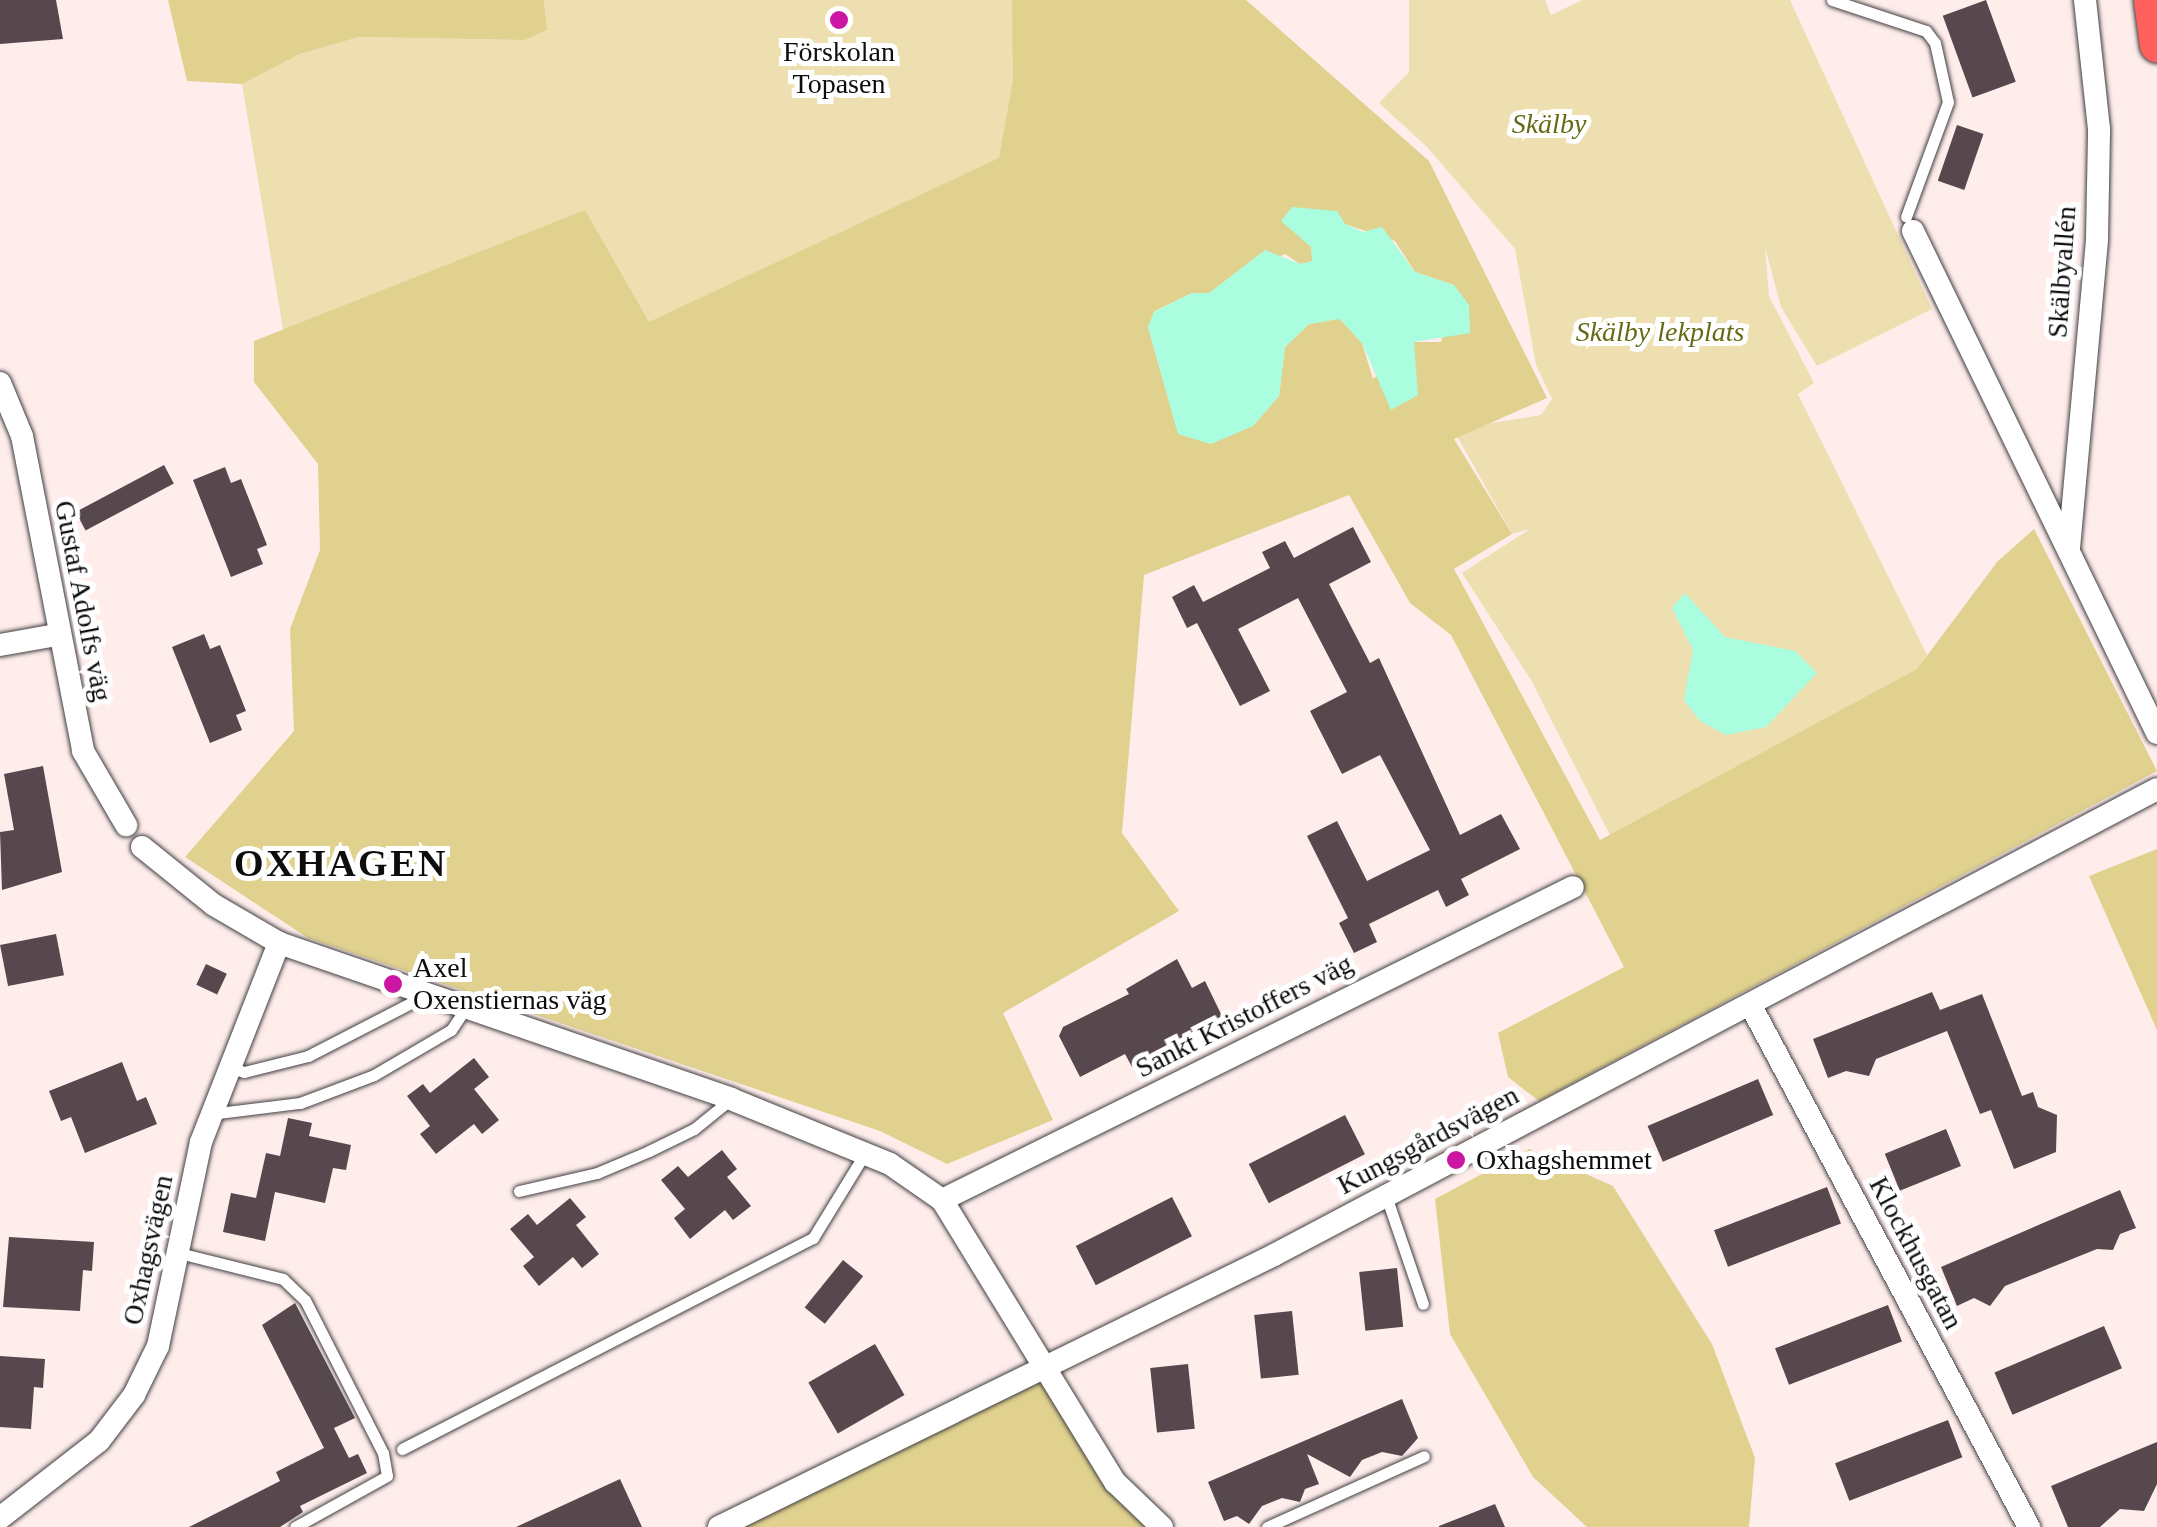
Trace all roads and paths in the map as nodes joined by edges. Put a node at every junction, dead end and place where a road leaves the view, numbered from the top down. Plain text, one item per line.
1 (1832, 0) edge
2 (2085, 0) edge
3 (2151, 0) edge
4 (2157, 46) edge
5 (1910, 224) joint
6 (0, 383) edge
7 (2070, 548) junction
8 (57, 635) junction
9 (0, 646) edge
10 (2157, 734) edge
11 (2157, 789) edge
12 (126, 825) joint
13 (142, 846) joint
14 (1573, 887) dead end
15 (279, 944) junction
16 (426, 995) junction
17 (1751, 1006) junction
18 (465, 1009) junction
19 (227, 1067) junction
20 (731, 1099) junction
21 (210, 1114) junction
22 (865, 1153) junction
23 (519, 1191) dead end
24 (1386, 1196) junction
25 (942, 1200) junction
26 (179, 1253) junction
27 (1423, 1304) dead end
28 (1044, 1370) junction
29 (402, 1449) dead end
30 (1424, 1456) dead end
31 (0, 1518) edge
32 (295, 1527) edge
33 (719, 1527) edge
34 (1162, 1527) edge
35 (1267, 1527) edge
36 (2028, 1527) edge

1 - 5 lane
2 - 7 street, Skälbyallén
3 - 4 main road
5 - 7 street
6 - 8 street, Gustaf Adolfs väg
7 - 10 street
8 - 9 street
8 - 12 street, Gustaf Adolfs väg
11 - 17 street, Kungsgårdsvägen
12 - 13 lane
13 - 15 street
14 - 25 street, Sankt Kristoffers väg
15 - 16 street
15 - 19 street, Oxhagsvägen
16 - 18 street
16 - 19 lane
17 - 24 street, Kungsgårdsvägen
17 - 36 street, Klockhusgatan
18 - 20 street
18 - 21 lane
19 - 21 street, Oxhagsvägen
20 - 22 street
20 - 23 lane
21 - 26 street, Oxhagsvägen
22 - 25 street
22 - 29 lane
24 - 27 lane
24 - 28 street, Kungsgårdsvägen
25 - 28 street
26 - 31 street, Oxhagsvägen
26 - 32 lane
28 - 33 street, Kungsgårdsvägen
28 - 34 street
30 - 35 lane

